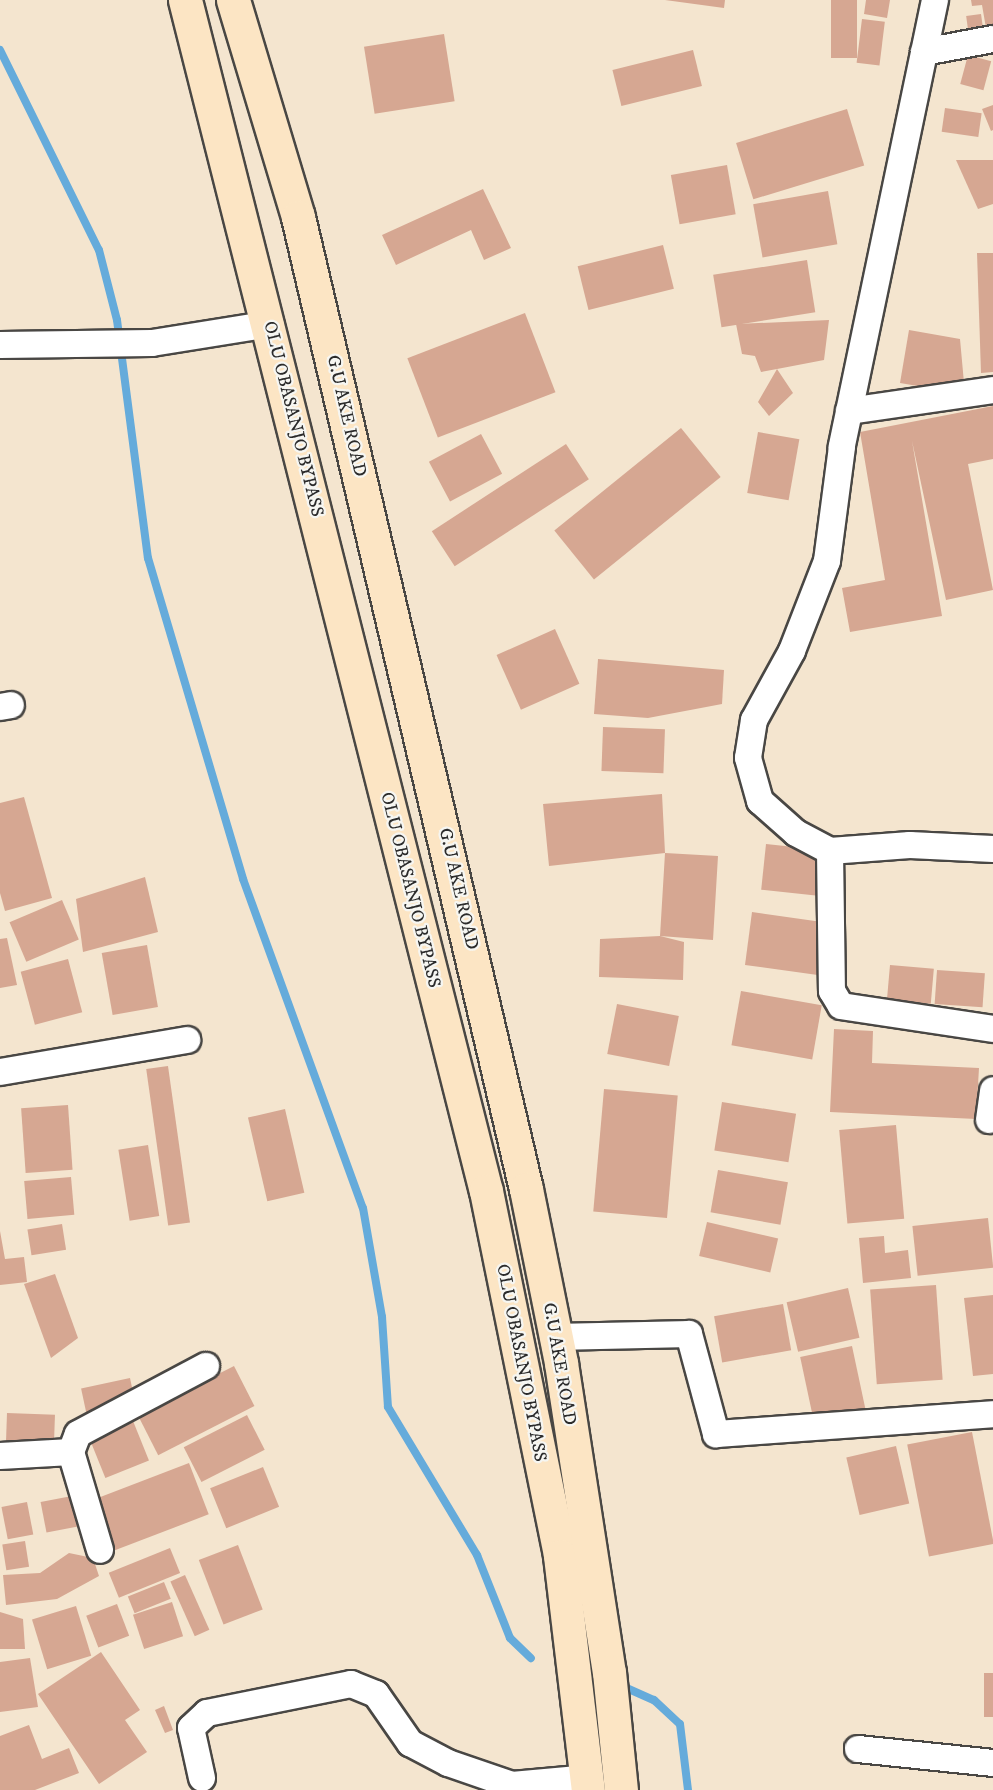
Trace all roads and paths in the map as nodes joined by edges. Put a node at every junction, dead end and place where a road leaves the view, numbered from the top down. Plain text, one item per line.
1 (185, 0) edge
2 (233, 0) edge
3 (935, 0) edge
4 (993, 39) edge
5 (924, 52) junction
6 (270, 324) junction
7 (0, 345) edge
8 (993, 390) edge
9 (849, 411) junction
10 (993, 849) edge
11 (830, 851) junction
12 (993, 1029) edge
13 (187, 1040) dead end
14 (0, 1072) edge
15 (993, 1090) edge
16 (989, 1120) dead end
17 (556, 1337) junction
18 (206, 1366) dead end
19 (993, 1414) edge
20 (71, 1452) junction
21 (0, 1456) edge
22 (100, 1550) dead end
23 (858, 1749) dead end
24 (993, 1763) edge
25 (202, 1778) dead end
26 (587, 1784) edge
27 (621, 1790) edge

1 - 6 main road, OLU OBASANJO BYPASS
2 - 17 main road, G.U AKE ROAD
3 - 5 street
4 - 5 street
5 - 9 street
6 - 7 street
6 - 26 main road, OLU OBASANJO BYPASS
8 - 9 street
9 - 11 street
10 - 11 street
11 - 12 street
13 - 14 street
15 - 16 street
17 - 19 street
17 - 27 main road, G.U AKE ROAD
18 - 20 street
20 - 21 street
20 - 22 street
23 - 24 street
25 - 26 street

